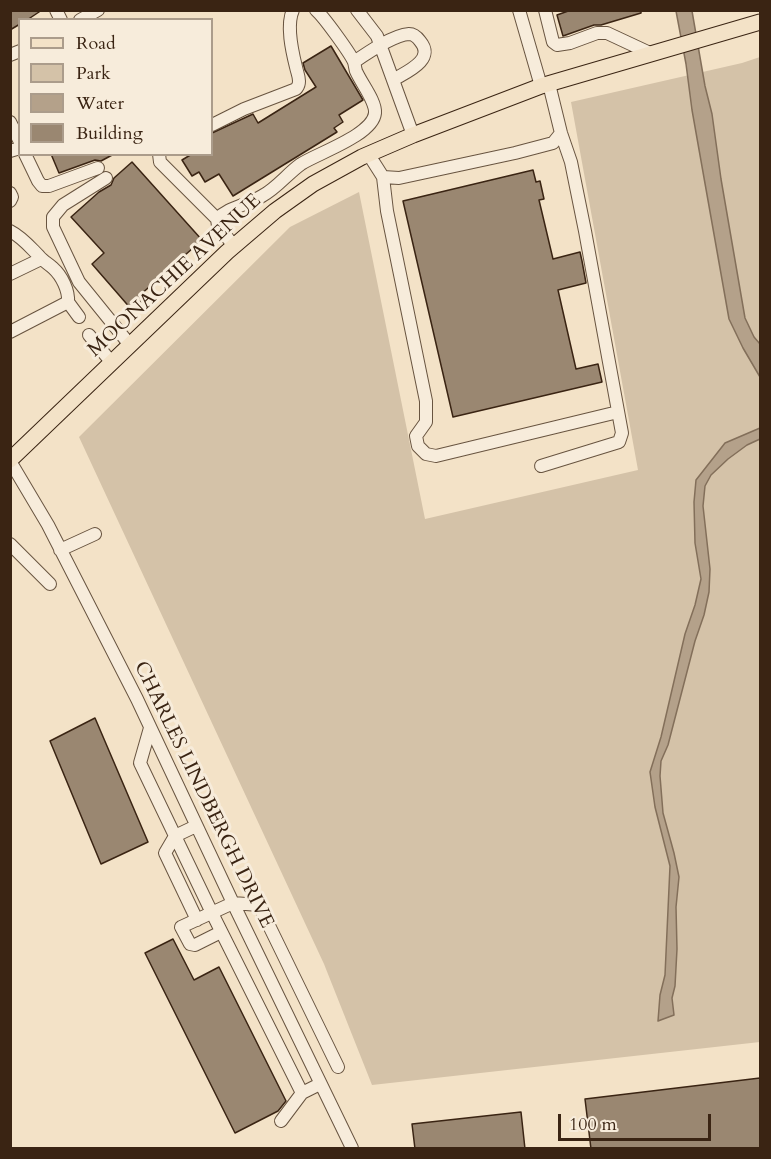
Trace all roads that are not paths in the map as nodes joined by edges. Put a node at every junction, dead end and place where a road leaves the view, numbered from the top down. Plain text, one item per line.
1 (98, 10) edge
2 (293, 10) edge
3 (316, 10) edge
4 (357, 10) edge
5 (519, 10) edge
6 (545, 10) edge
7 (83, 16) edge
8 (760, 22) edge
9 (380, 45) junction
10 (652, 54) junction
11 (354, 62) junction
12 (393, 80) junction
13 (545, 85) junction
14 (10, 122) edge
15 (213, 124) edge
16 (561, 133) junction
17 (412, 135) junction
18 (18, 138) edge
19 (369, 154) junction
20 (26, 156) edge
21 (159, 156) edge
22 (383, 177) junction
23 (10, 193) edge
24 (10, 201) edge
25 (217, 219) junction
26 (10, 231) edge
27 (234, 246) junction
28 (41, 259) junction
29 (10, 274) edge
30 (68, 303) junction
31 (79, 317) dead end
32 (10, 332) edge
33 (89, 335) dead end
34 (130, 345) junction
35 (112, 363) junction
36 (618, 412) junction
37 (10, 461) edge
38 (542, 466) dead end
39 (95, 534) dead end
40 (10, 544) edge
41 (60, 550) junction
42 (50, 584) dead end
43 (150, 728) junction
44 (196, 826) junction
45 (175, 836) junction
46 (233, 903) junction
47 (212, 913) junction
48 (196, 920) junction
49 (221, 932) junction
50 (338, 1068) dead end
51 (321, 1084) junction
52 (302, 1094) junction
53 (281, 1121) dead end
54 (352, 1149) edge

1 - 7 street
2 - 15 street
3 - 11 street
4 - 9 street
5 - 13 street
6 - 10 street
8 - 10 main road, MOONACHIE AVENUE
9 - 11 street
9 - 12 street
9 - 12 street
10 - 13 main road, MOONACHIE AVENUE
11 - 25 street
12 - 17 street
13 - 16 street
13 - 17 main road, MOONACHIE AVENUE
14 - 18 street
16 - 22 street
16 - 36 street
17 - 19 main road, MOONACHIE AVENUE
19 - 22 street
19 - 27 main road, MOONACHIE AVENUE
20 - 34 street
21 - 25 street
22 - 36 street
23 - 24 street
25 - 27 street
26 - 28 street
27 - 34 main road, MOONACHIE AVENUE
28 - 29 street
28 - 30 street
30 - 31 street
30 - 32 street
33 - 35 street
34 - 35 main road, MOONACHIE AVENUE
35 - 37 main road, MOONACHIE AVENUE
36 - 38 street
37 - 41 street, CHARLES LINDBERGH DRIVE
39 - 41 street
40 - 42 street
41 - 43 street, CHARLES LINDBERGH DRIVE
43 - 44 street, CHARLES LINDBERGH DRIVE
43 - 45 street
44 - 45 street
44 - 46 street, CHARLES LINDBERGH DRIVE
45 - 47 street
45 - 48 street
46 - 47 street
46 - 50 street
46 - 51 street, CHARLES LINDBERGH DRIVE
47 - 48 street
47 - 49 street
48 - 49 street
49 - 52 street
51 - 52 street
51 - 54 street, CHARLES LINDBERGH DRIVE
52 - 53 street

